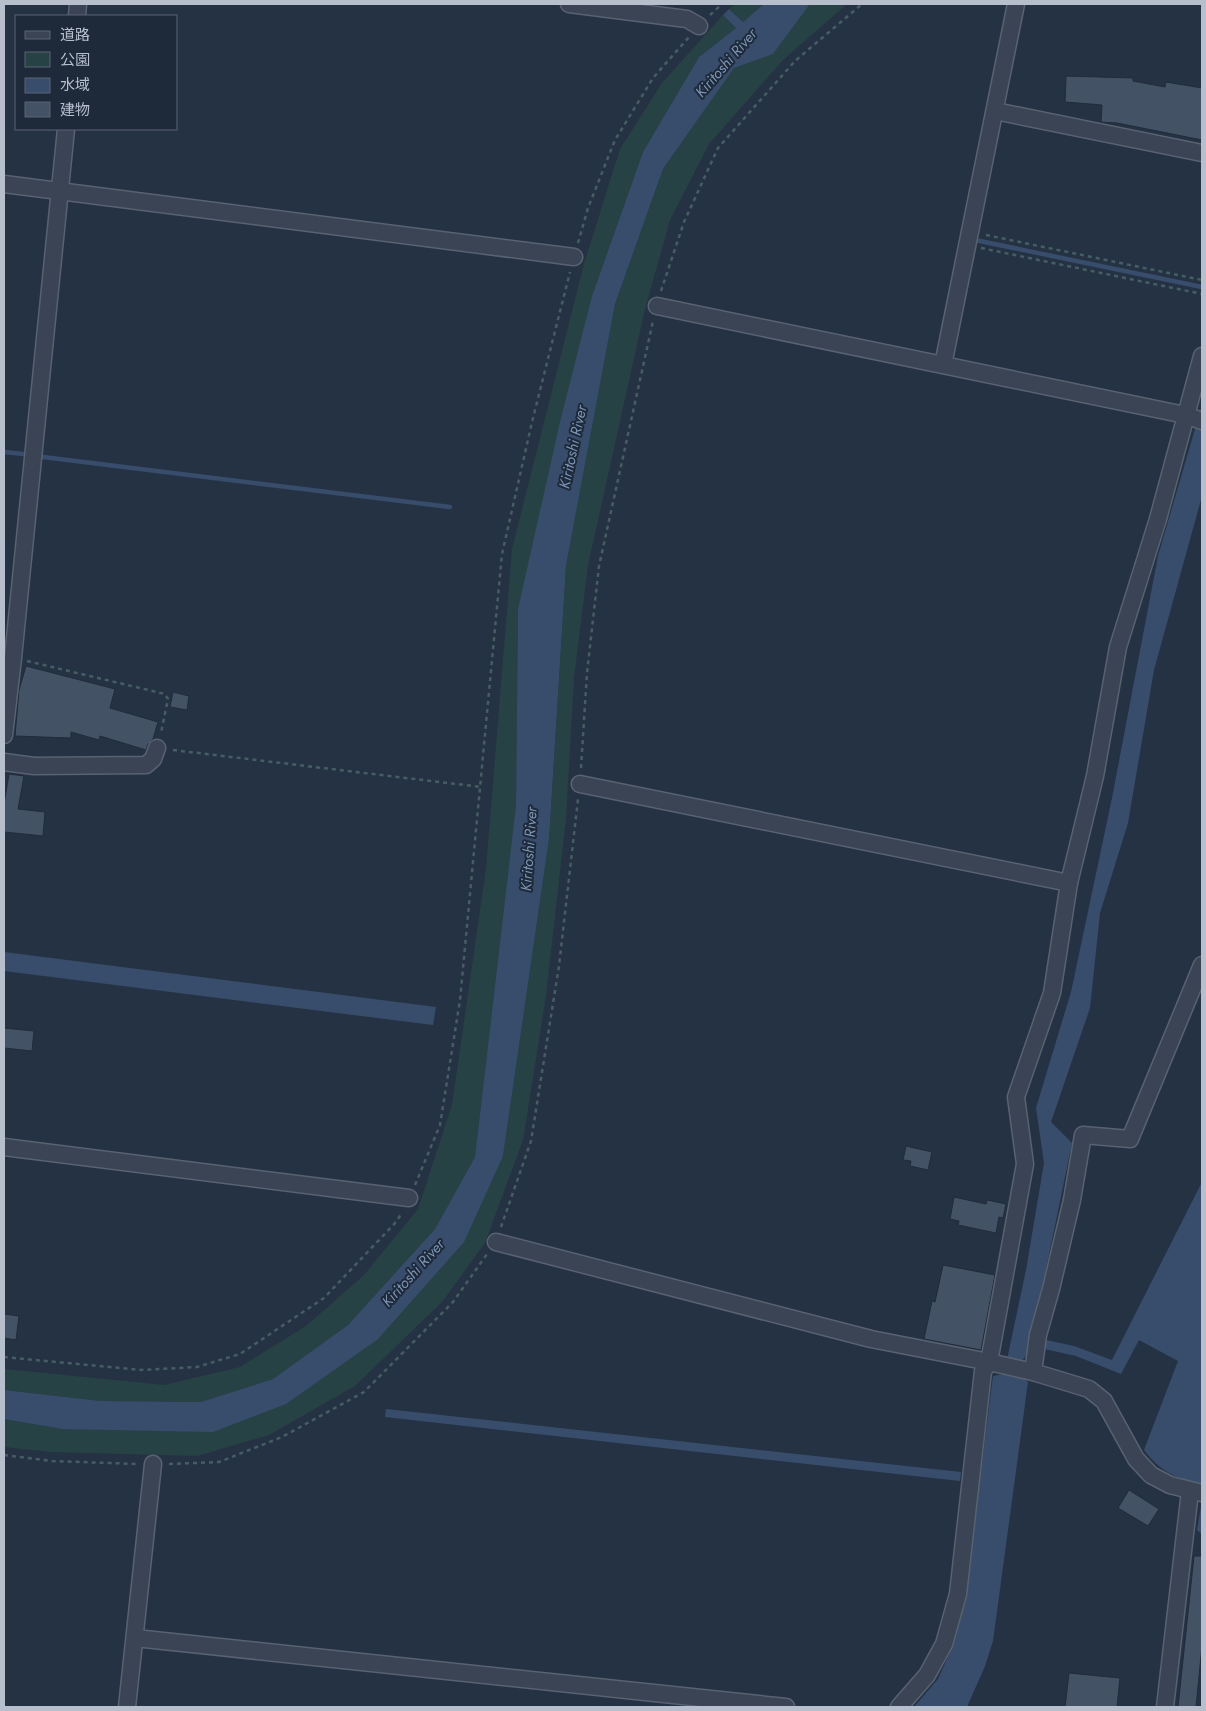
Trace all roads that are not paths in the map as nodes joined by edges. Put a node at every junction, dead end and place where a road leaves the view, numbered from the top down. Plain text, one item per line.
1 (569, 4) edge
2 (1016, 4) edge
3 (699, 26) road end
4 (994, 111) junction
5 (66, 130) edge
6 (1202, 153) edge
7 (4, 184) edge
8 (60, 191) junction
9 (574, 257) road end
10 (656, 306) road end
11 (1202, 356) edge
12 (943, 365) junction
13 (1193, 418) edge
14 (5, 712) edge
15 (4, 735) edge
16 (158, 748) road end
17 (4, 762) edge
18 (580, 784) road end
19 (1069, 884) junction
20 (1202, 965) edge
21 (4, 1147) edge
22 (409, 1198) road end
23 (496, 1242) road end
24 (996, 1363) junction
25 (1028, 1371) junction
26 (153, 1464) road end
27 (1197, 1492) edge
28 (134, 1638) junction
29 (127, 1707) edge
30 (786, 1707) edge
31 (898, 1707) edge
32 (1165, 1707) edge

1 - 3 street
2 - 4 street
4 - 6 street
4 - 12 street
5 - 8 street
7 - 8 street
8 - 9 street
8 - 14 street
10 - 12 street
11 - 13 street
12 - 13 street
13 - 19 street
14 - 15 street
16 - 17 street
18 - 19 street
19 - 24 street
20 - 25 street
21 - 22 street
23 - 24 street
24 - 25 street
24 - 31 street
25 - 27 street
26 - 28 street
27 - 32 street
28 - 29 street
28 - 30 street

